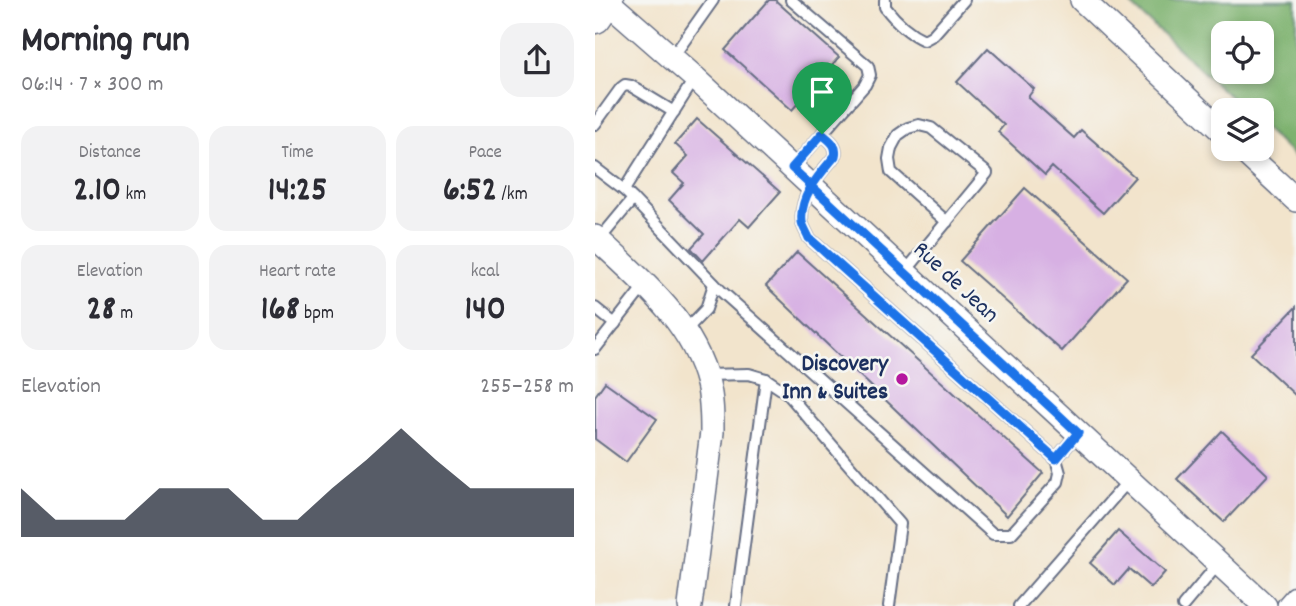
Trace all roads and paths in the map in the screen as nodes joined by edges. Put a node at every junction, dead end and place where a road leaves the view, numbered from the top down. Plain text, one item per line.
1 (607, 0) edge
2 (713, 0) edge
3 (791, 0) edge
4 (885, 0) edge
5 (964, 0) edge
6 (1081, 0) edge
7 (595, 17) edge
8 (672, 58) junction
9 (695, 78) junction
10 (674, 112) junction
11 (1211, 121) edge
12 (595, 124) edge
13 (822, 134) junction
14 (1254, 161) edge
15 (595, 168) edge
16 (792, 168) junction
17 (811, 185) junction
18 (624, 190) junction
19 (633, 199) junction
20 (1296, 200) edge
21 (947, 222) junction
22 (597, 238) edge
23 (905, 272) junction
24 (714, 284) junction
25 (645, 285) junction
26 (595, 308) edge
27 (615, 324) junction
28 (685, 331) junction
29 (595, 349) edge
30 (705, 375) junction
31 (767, 379) junction
32 (1078, 433) junction
33 (1056, 459) junction
34 (1129, 480) junction
35 (1219, 563) junction
36 (1296, 598) edge
37 (690, 606) edge
38 (736, 606) edge
39 (889, 606) edge
40 (1019, 606) edge
41 (1183, 606) edge
42 (1265, 606) edge
43 (1289, 606) edge

1 - 7 main road
1 - 8 street, Rue de Jean
2 - 8 lane
3 - 13 lane
4 - 5 lane
6 - 11 street
8 - 9 street, Rue de Jean
9 - 10 lane
9 - 16 street, Rue de Jean
10 - 12 lane
10 - 18 lane
13 - 16 lane
13 - 17 lane
14 - 20 street
15 - 18 lane
16 - 17 street, Rue de Jean
17 - 23 street, Rue de Jean
17 - 33 lane
18 - 19 lane
19 - 22 lane
19 - 24 lane
21 - 21 lane
21 - 23 lane
22 - 25 street
23 - 32 street, Rue de Jean
24 - 28 lane
24 - 33 lane
25 - 27 lane
25 - 28 street
26 - 27 lane
27 - 29 lane
28 - 30 street
30 - 31 lane
30 - 37 street
31 - 38 lane
31 - 39 lane
32 - 33 lane
32 - 34 street, Rue de Jean
34 - 35 street, Rue de Jean
34 - 40 lane
35 - 41 lane
35 - 42 street, Rue de Jean
36 - 43 street

